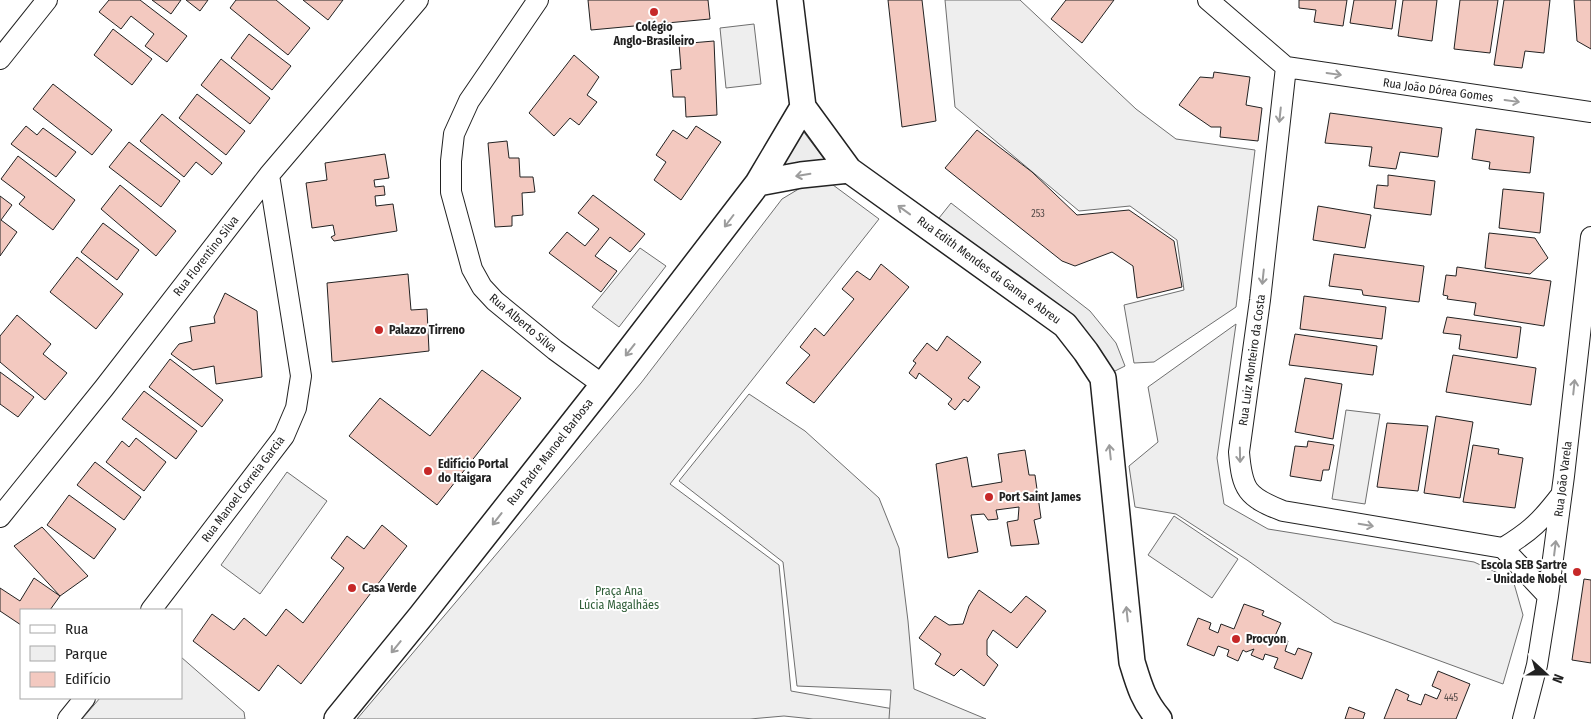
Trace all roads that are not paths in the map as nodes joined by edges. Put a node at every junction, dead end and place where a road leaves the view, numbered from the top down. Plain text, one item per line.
1 (47, 0) edge
2 (418, 0) edge
3 (538, 0) edge
4 (790, 0) edge
5 (1208, 0) edge
6 (0, 59) edge
7 (1286, 67) junction
8 (803, 107) junction
9 (1591, 112) edge
10 (848, 170) junction
11 (269, 175) junction
12 (758, 182) junction
13 (1591, 237) edge
14 (603, 385) junction
15 (1562, 495) junction
16 (0, 517) edge
17 (1502, 548) junction
18 (1548, 596) junction
19 (153, 609) edge
20 (1132, 662) junction
21 (84, 699) edge
22 (68, 719) edge
23 (337, 719) edge
24 (1132, 719) edge
25 (1159, 719) edge
26 (1523, 719) edge

1 - 6 street
2 - 11 street, Rua Florentino Silva
3 - 14 street, Rua Alberto Silva
4 - 8 street, Rua Edith Mendes da Gama e Abreu
5 - 7 street
7 -> 9 street, Rua João Dórea Gomes
7 -> 17 street, Rua Luiz Monteiro da Costa
8 - 10 street, Rua Edith Mendes da Gama e Abreu
8 - 12 street, Rua Padre Manoel Barbosa
10 -> 12 street
20 -> 10 street, Rua Edith Mendes da Gama e Abreu
11 - 16 street, Rua Florentino Silva
11 - 19 street, Rua Manoel Correia Garcia
12 -> 14 street, Rua Padre Manoel Barbosa
15 -> 13 street, Rua João Varela
14 -> 23 street, Rua Padre Manoel Barbosa
15 - 17 street
18 -> 15 street, Rua João Varela
17 - 18 street
18 - 26 street, Rua João Varela
20 - 24 street
20 - 25 street, Rua Edith Mendes da Gama e Abreu
21 - 22 street

